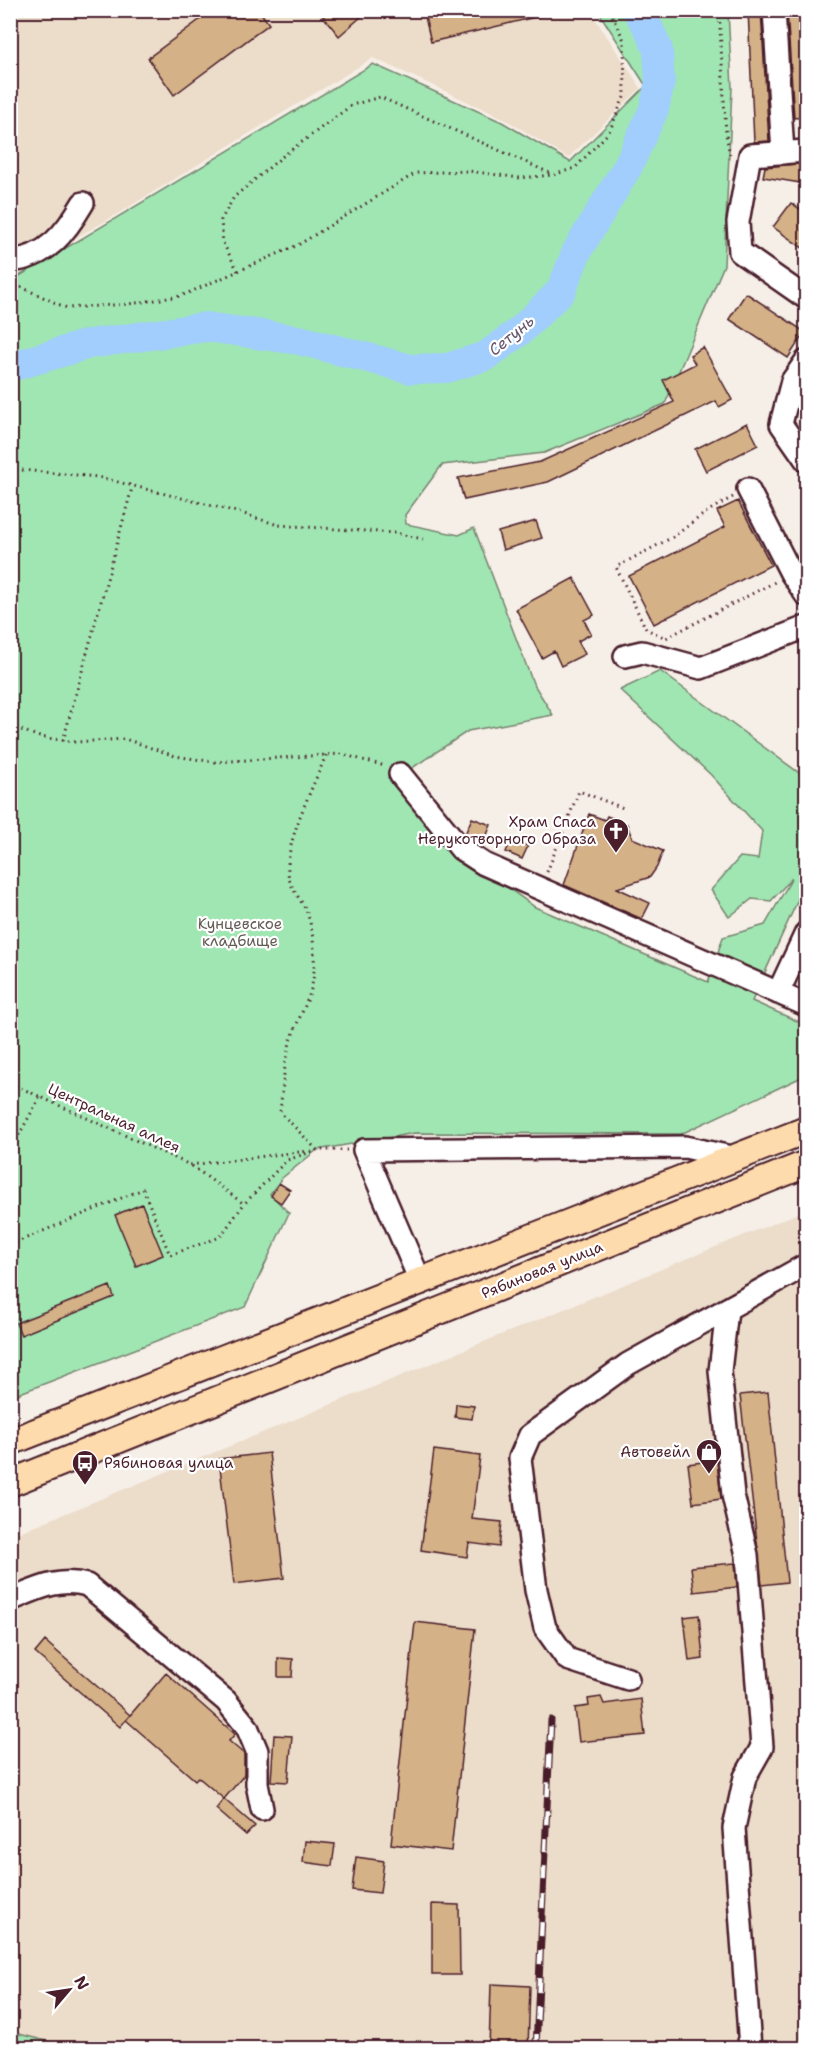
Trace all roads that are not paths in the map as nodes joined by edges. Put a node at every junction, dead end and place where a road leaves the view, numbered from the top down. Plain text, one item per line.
1 (774, 10) edge
2 (807, 152) edge
3 (783, 153) junction
4 (83, 203) dead end
5 (10, 261) edge
6 (807, 298) edge
7 (807, 361) edge
8 (807, 460) edge
9 (748, 489) road end
10 (807, 595) edge
11 (807, 627) edge
12 (625, 656) dead end
13 (400, 774) road end
14 (807, 933) edge
15 (778, 993) junction
16 (807, 1005) edge
17 (807, 1130) edge
18 (736, 1158) junction
19 (807, 1164) edge
20 (807, 1265) edge
21 (421, 1283) junction
22 (727, 1310) junction
23 (10, 1442) edge
24 (10, 1483) edge
25 (10, 1600) edge
26 (628, 1679) dead end
27 (262, 1809) dead end
28 (750, 2049) edge

1 - 3 lane
2 - 3 lane
3 - 6 lane
4 - 5 lane
7 - 8 lane
9 - 10 lane
11 - 12 lane
13 - 15 lane
14 - 15 lane
15 - 16 lane
17 - 18 main road
18 - 21 main road
18 - 21 lane
19 - 24 main road, Рябиновая улица
20 - 22 lane
21 - 23 main road
22 - 26 lane
22 - 28 lane
25 - 27 lane

